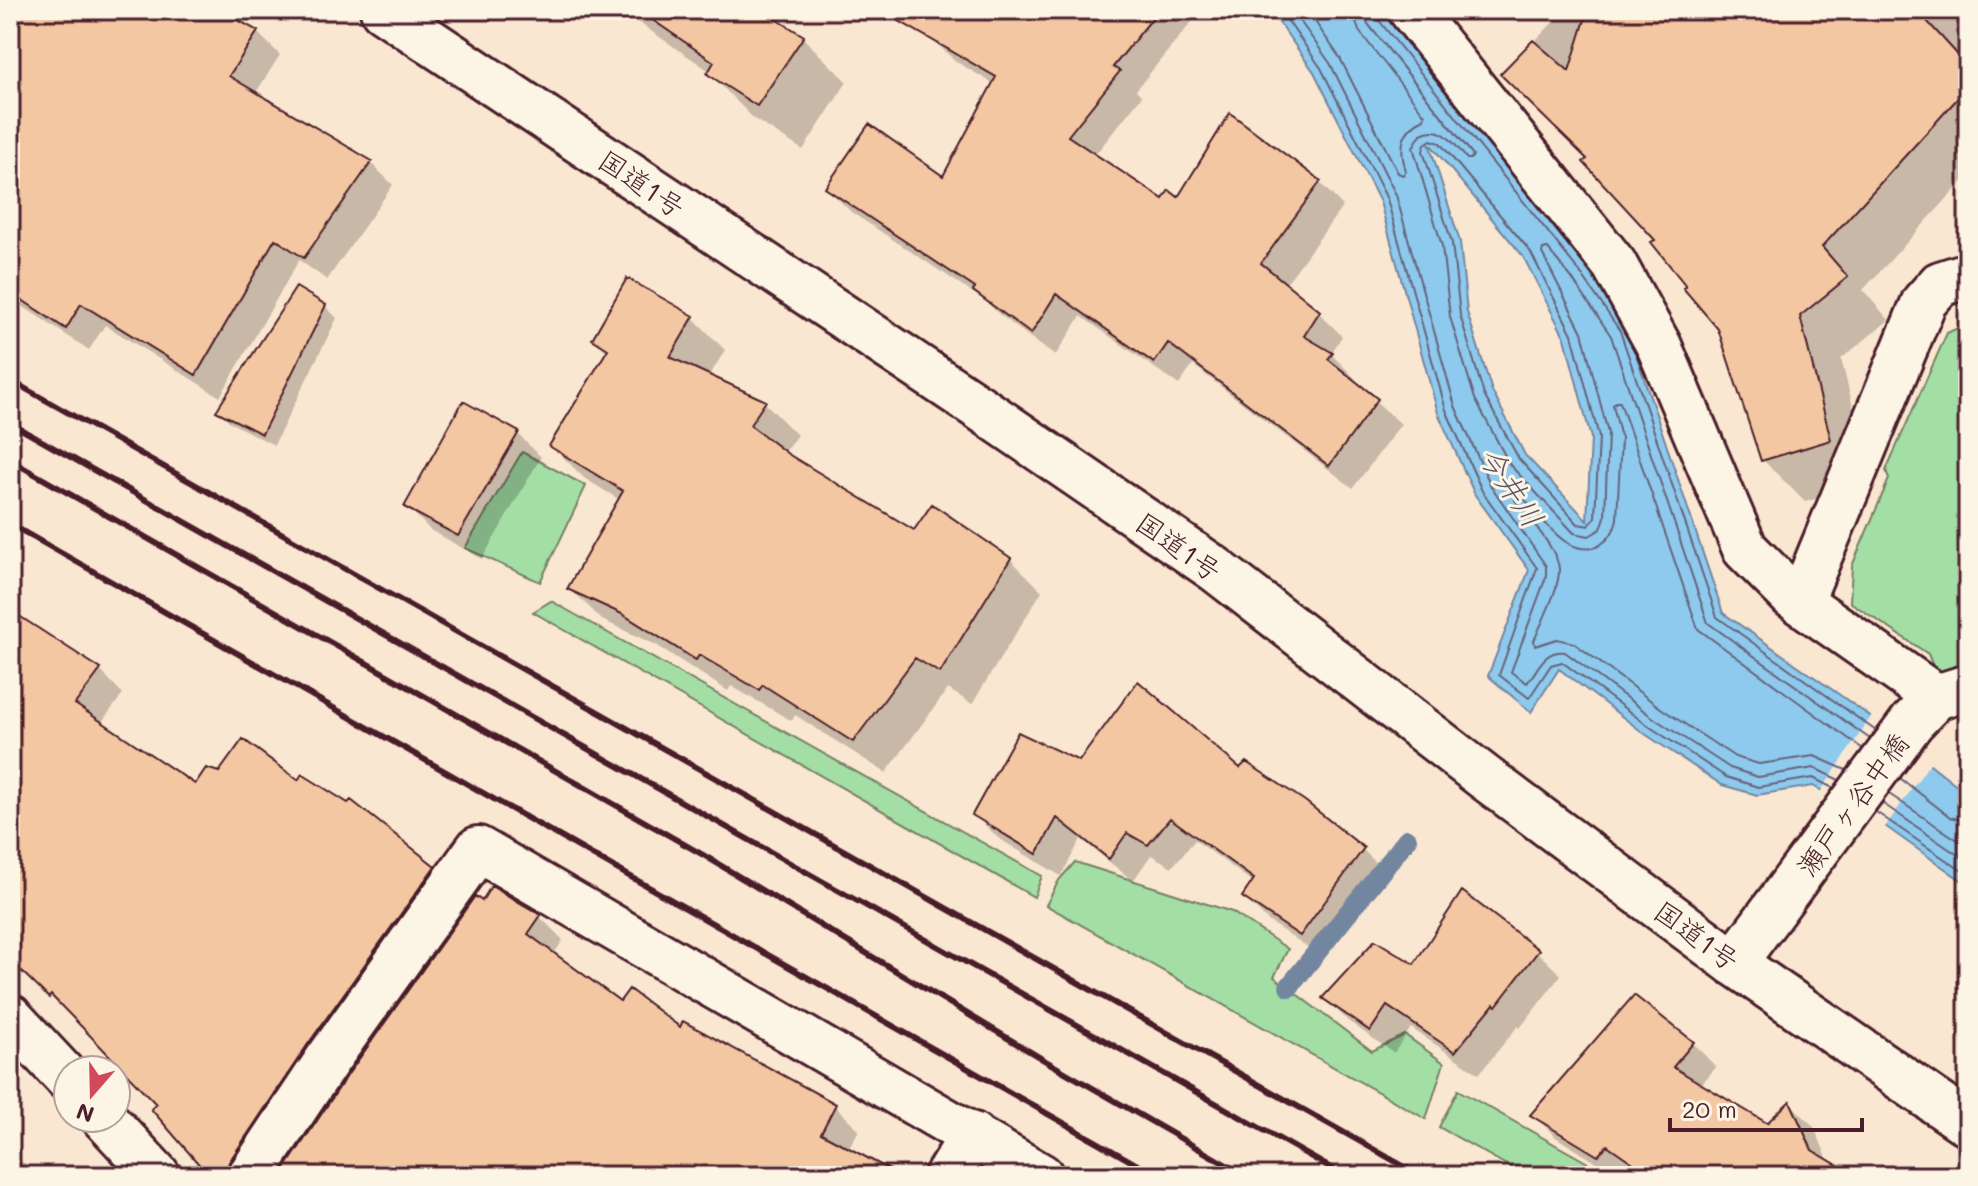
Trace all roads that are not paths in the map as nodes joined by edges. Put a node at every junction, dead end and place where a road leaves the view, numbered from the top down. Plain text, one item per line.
1 (383, 10) edge
2 (1411, 10) edge
3 (1968, 275) edge
4 (1801, 601) junction
5 (1939, 702) edge
6 (1734, 963) junction
7 (10, 1017) edge
8 (52, 1062) edge
9 (1963, 1120) edge
10 (119, 1134) edge
11 (973, 1135) junction
12 (158, 1176) edge
13 (250, 1176) edge
14 (947, 1176) edge
15 (1041, 1176) edge

1 - 6 main road, 国道1号
2 - 4 main road
3 - 4 main road
4 - 5 main road
5 - 6 main road, 瀬戸ヶ谷中橋
6 - 9 main road, 国道1号
7 - 8 main road
10 - 12 main road
11 - 13 main road
11 - 14 main road
11 - 15 main road

